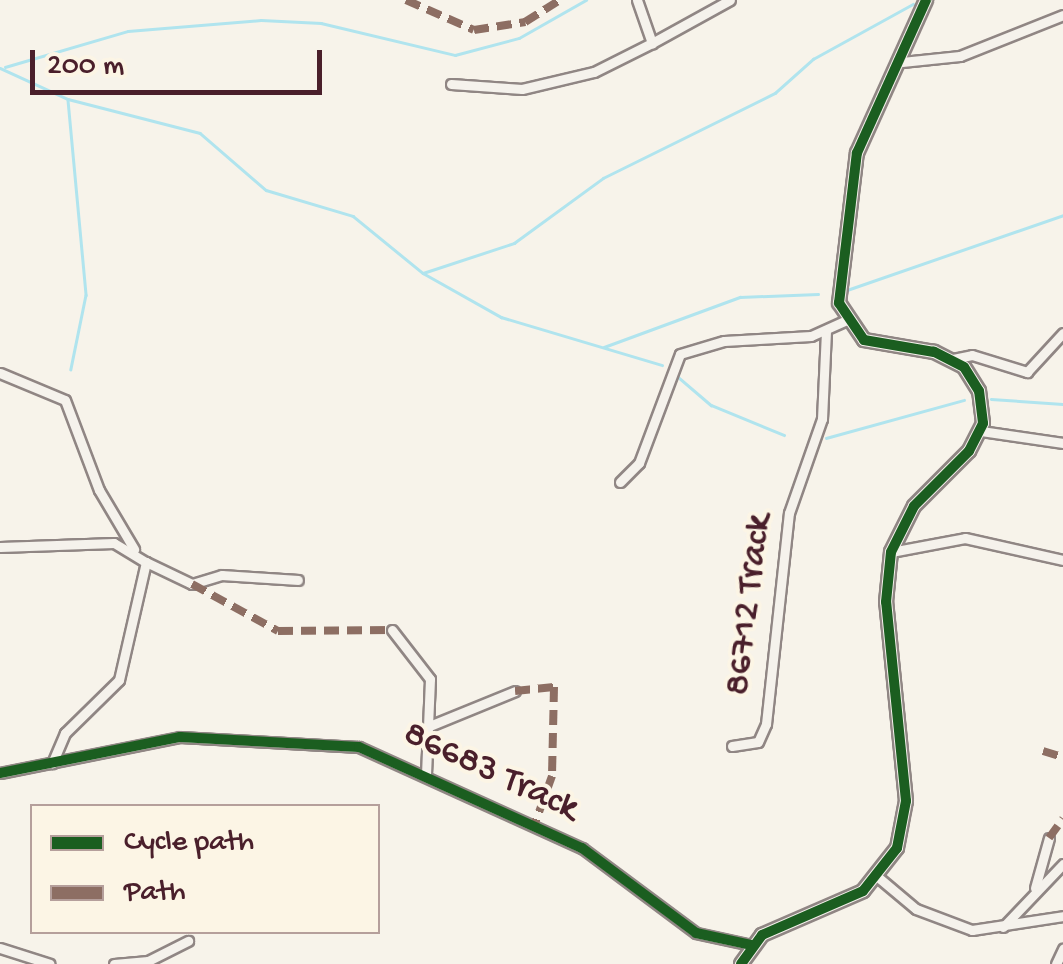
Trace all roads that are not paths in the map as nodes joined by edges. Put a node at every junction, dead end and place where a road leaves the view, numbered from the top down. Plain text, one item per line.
1 (637, 0) edge
2 (730, 0) edge
3 (926, 0) edge
4 (1063, 15) edge
5 (652, 43) junction
6 (902, 62) junction
7 (451, 84) dead end
8 (846, 321) junction
9 (826, 332) junction
10 (1063, 333) edge
11 (953, 359) junction
12 (0, 373) edge
13 (980, 431) junction
14 (1063, 443) edge
15 (620, 482) dead end
16 (0, 548) edge
17 (135, 551) junction
18 (891, 552) junction
19 (1063, 560) edge
20 (146, 562) junction
21 (298, 580) dead end
22 (392, 630) dead end
23 (515, 691) dead end
24 (428, 728) junction
25 (732, 746) dead end
26 (52, 763) junction
27 (0, 773) edge
28 (426, 776) junction
29 (1049, 838) dead end
30 (1063, 864) edge
31 (878, 878) junction
32 (1032, 896) junction
33 (1063, 916) edge
34 (1002, 929) junction
35 (188, 941) dead end
36 (751, 945) junction
37 (0, 948) edge
38 (1063, 949) edge
39 (50, 964) edge
40 (114, 964) edge
41 (741, 964) edge
42 (1056, 964) edge

1 - 5 street
2 - 5 street
3 - 6 street
4 - 6 street
5 - 7 street
6 - 8 street
8 - 9 street
8 - 11 street
9 - 15 street
9 - 25 street, 86712 Track
10 - 11 street
11 - 13 street
12 - 17 street
13 - 14 street
13 - 18 street
16 - 17 street
17 - 20 street
18 - 19 street
18 - 31 street
20 - 21 street
20 - 26 street
22 - 24 street
23 - 24 street
24 - 28 street
26 - 27 street, 86683 Track
26 - 28 street, 86683 Track
28 - 36 street, 86683 Track
29 - 32 street
30 - 32 street
31 - 34 street
31 - 36 street
32 - 34 street
33 - 34 street
35 - 40 street
36 - 41 street
37 - 39 street
38 - 42 street

